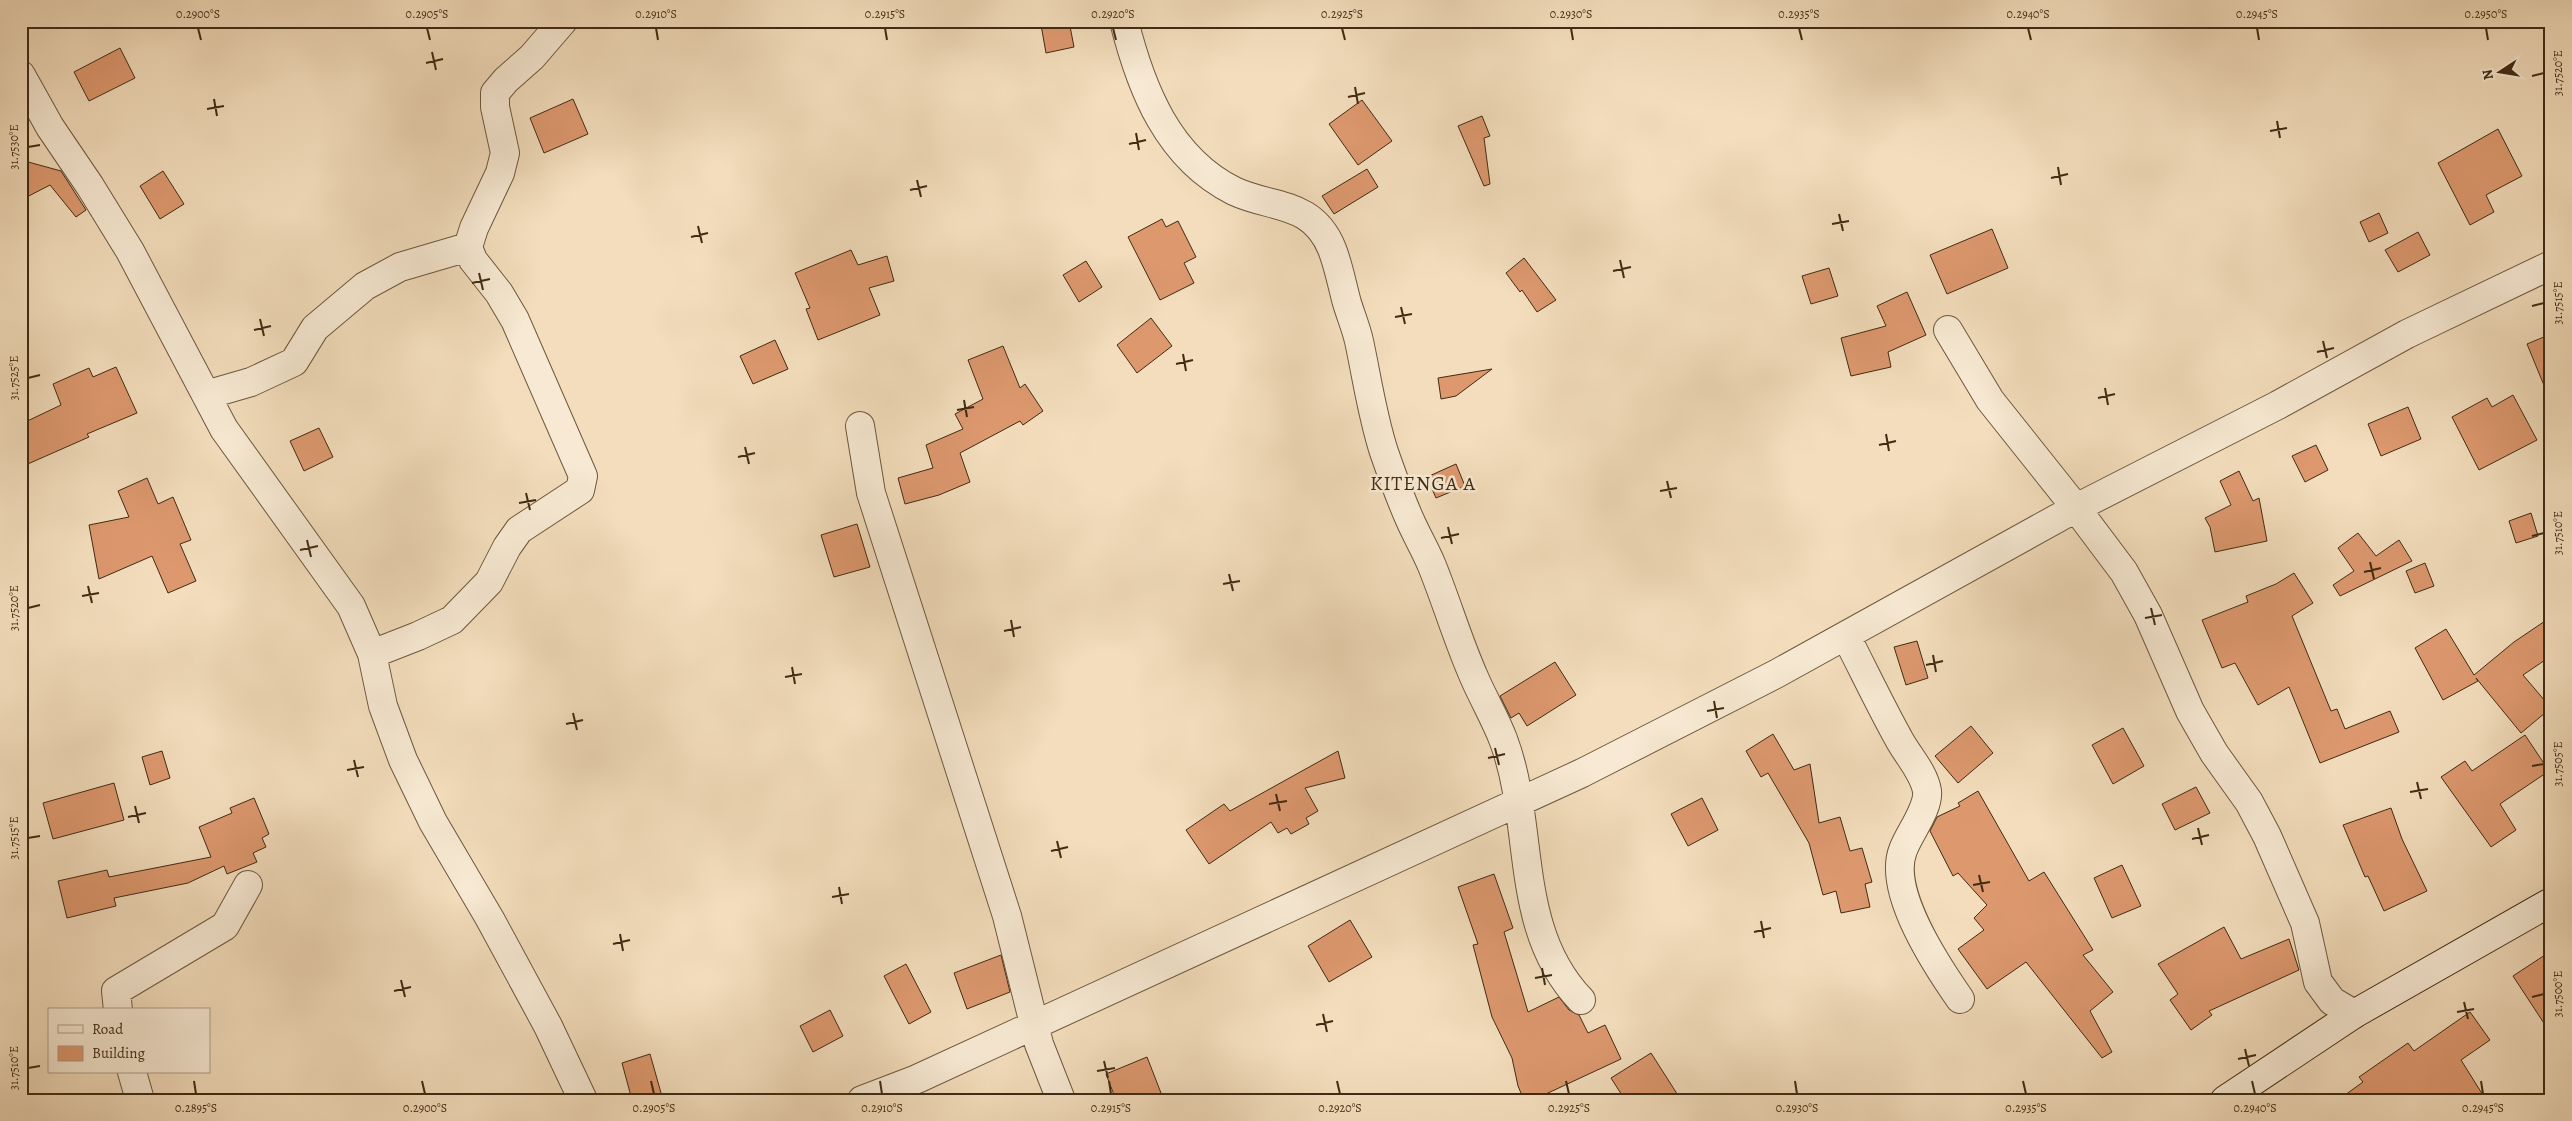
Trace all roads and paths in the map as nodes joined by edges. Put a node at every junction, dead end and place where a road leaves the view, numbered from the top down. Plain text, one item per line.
1 (563, 21) edge
2 (1124, 21) edge
3 (21, 75) edge
4 (468, 247) junction
5 (2551, 265) edge
6 (1948, 330) dead end
7 (206, 395) junction
8 (860, 426) dead end
9 (2076, 508) junction
10 (1846, 636) junction
11 (372, 654) junction
12 (1519, 802) junction
13 (248, 885) dead end
14 (2551, 902) edge
15 (1960, 998) dead end
16 (1581, 1000) dead end
17 (118, 1008) edge
18 (2354, 1014) junction
19 (1034, 1024) junction
20 (133, 1074) edge
21 (140, 1100) edge
22 (583, 1100) edge
23 (862, 1100) edge
24 (1061, 1100) edge
25 (2225, 1100) edge

1 - 4 street
2 - 12 street
3 - 7 street
4 - 7 street
4 - 11 street
5 - 9 street
6 - 9 street
7 - 11 street
8 - 19 street
9 - 10 street
9 - 18 street
10 - 12 street
10 - 15 street
11 - 22 street
12 - 16 street
12 - 19 street
13 - 17 street
14 - 18 street
18 - 25 street
19 - 23 street
19 - 24 street
20 - 21 street

